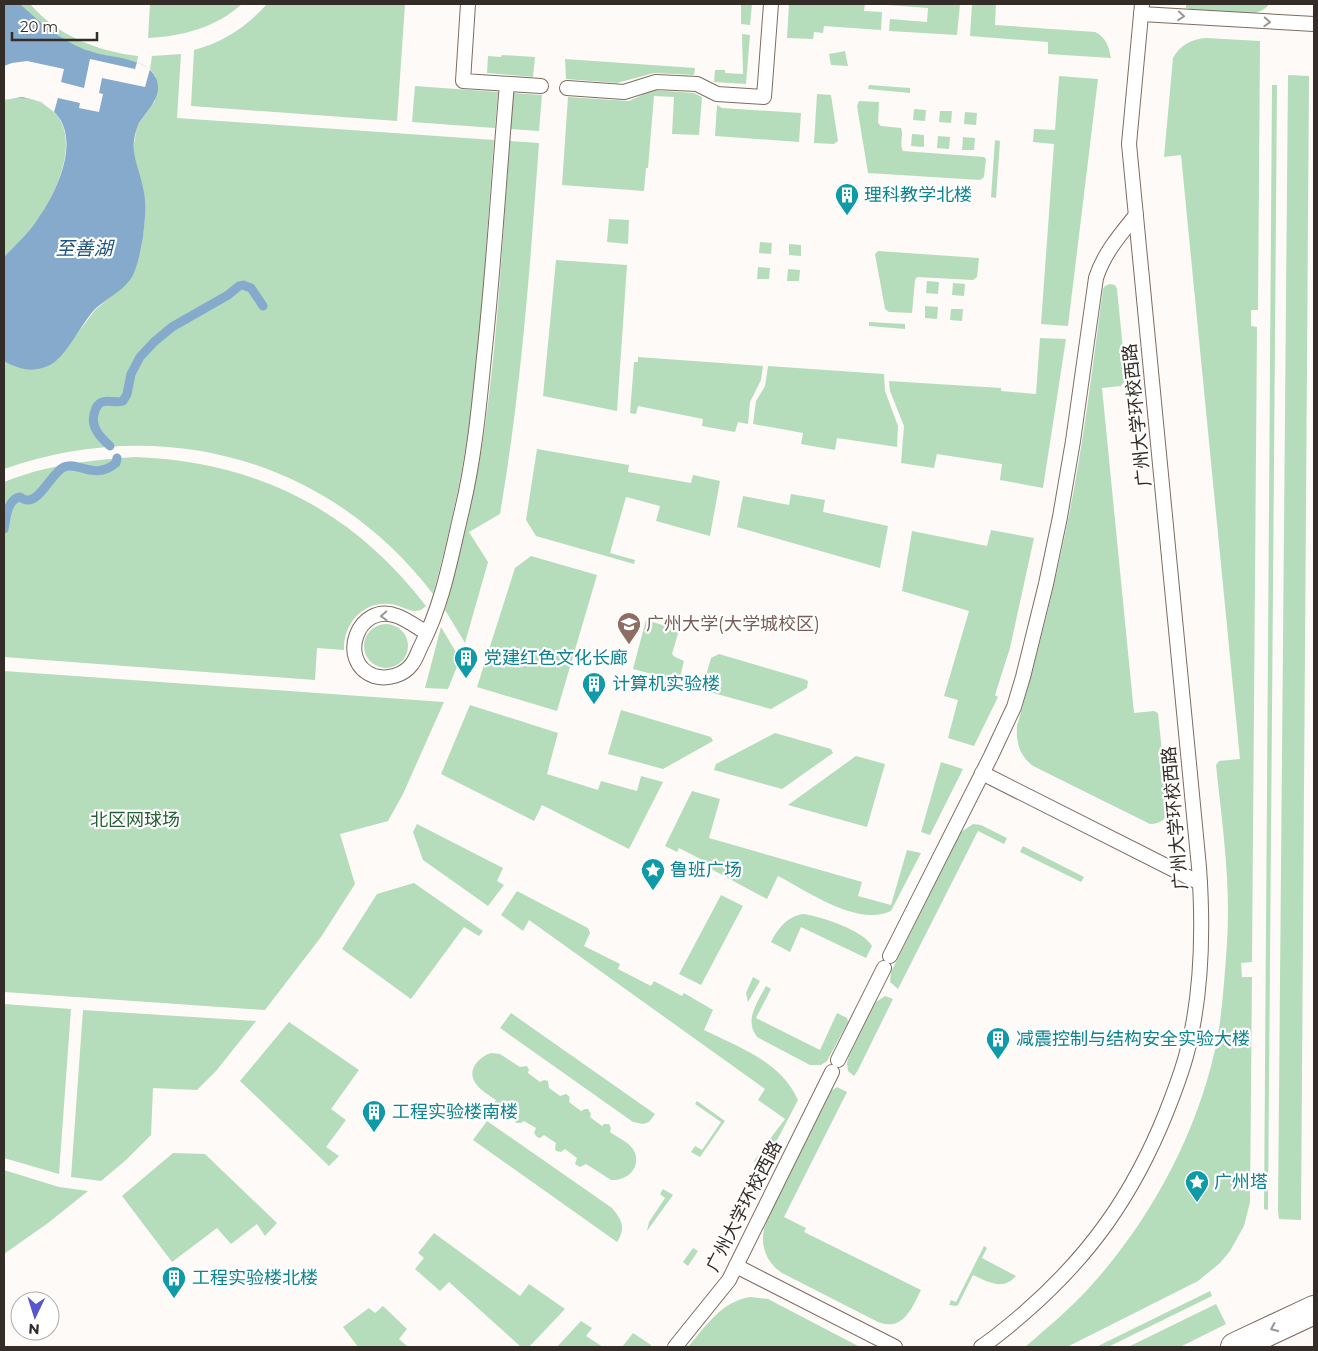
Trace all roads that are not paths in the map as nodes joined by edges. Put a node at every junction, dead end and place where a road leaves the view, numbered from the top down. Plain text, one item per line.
1 (468, 4) edge
2 (771, 4) edge
3 (1141, 9) edge
4 (1314, 24) edge
5 (507, 84) junction
6 (541, 86) dead end
7 (567, 88) dead end
8 (1136, 215) junction
9 (428, 634) junction
10 (982, 773) junction
11 (1200, 883) junction
12 (736, 1266) junction
13 (1314, 1310) edge
14 (675, 1347) edge
15 (895, 1347) edge
16 (981, 1347) edge
17 (1235, 1347) edge

1 - 5 lane
2 - 7 lane
3 -> 4 lane
3 - 8 lane, 广州大学环校西路
5 - 6 lane
5 - 9 lane
8 - 10 lane, 广州大学环校西路
8 - 11 lane, 广州大学环校西路
9 -> 9 lane
10 - 11 lane
10 - 12 lane, 广州大学环校西路
11 - 16 lane, 广州大学环校西路
12 - 14 lane, 广州大学环校西路
12 - 15 lane
13 -> 17 main road

